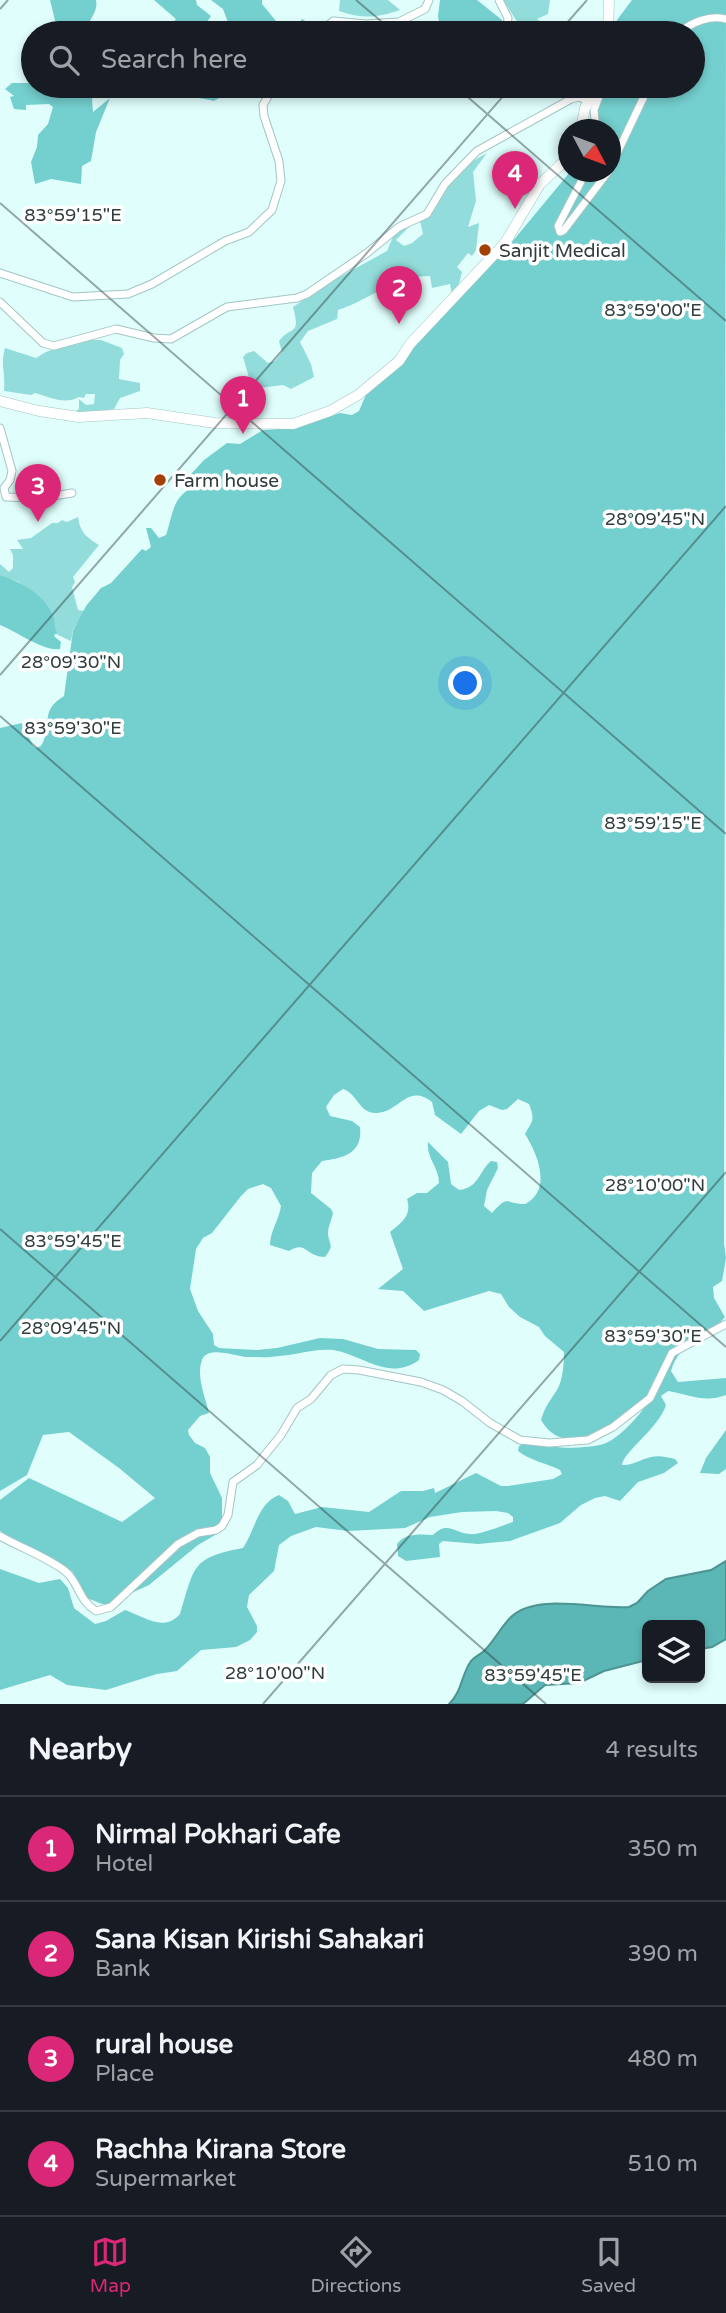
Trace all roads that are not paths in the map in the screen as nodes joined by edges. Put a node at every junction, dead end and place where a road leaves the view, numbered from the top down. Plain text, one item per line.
1 (429, 0) edge
2 (499, 0) edge
3 (609, 0) edge
4 (726, 19) edge
5 (401, 21) edge
6 (508, 21) edge
7 (609, 21) edge
8 (702, 21) edge
9 (267, 98) edge
10 (574, 98) edge
11 (582, 98) edge
12 (591, 98) edge
13 (598, 98) edge
14 (643, 98) edge
15 (589, 101) junction
16 (582, 119) edge
17 (595, 119) edge
18 (621, 146) edge
19 (558, 168) edge
20 (581, 182) edge
21 (600, 182) edge
22 (0, 273) edge
23 (0, 302) edge
24 (0, 401) edge
25 (0, 428) edge
26 (72, 493) dead end
27 (726, 1324) edge
28 (0, 1536) edge

1 - 5 street
2 - 6 street
3 - 7 main road
4 - 8 street
9 - 22 street
10 - 23 street
11 - 15 street
12 - 15 main road
13 - 17 street
14 - 18 street
15 - 16 main road
19 - 24 main road
20 - 21 street
25 - 26 street
27 - 28 street

